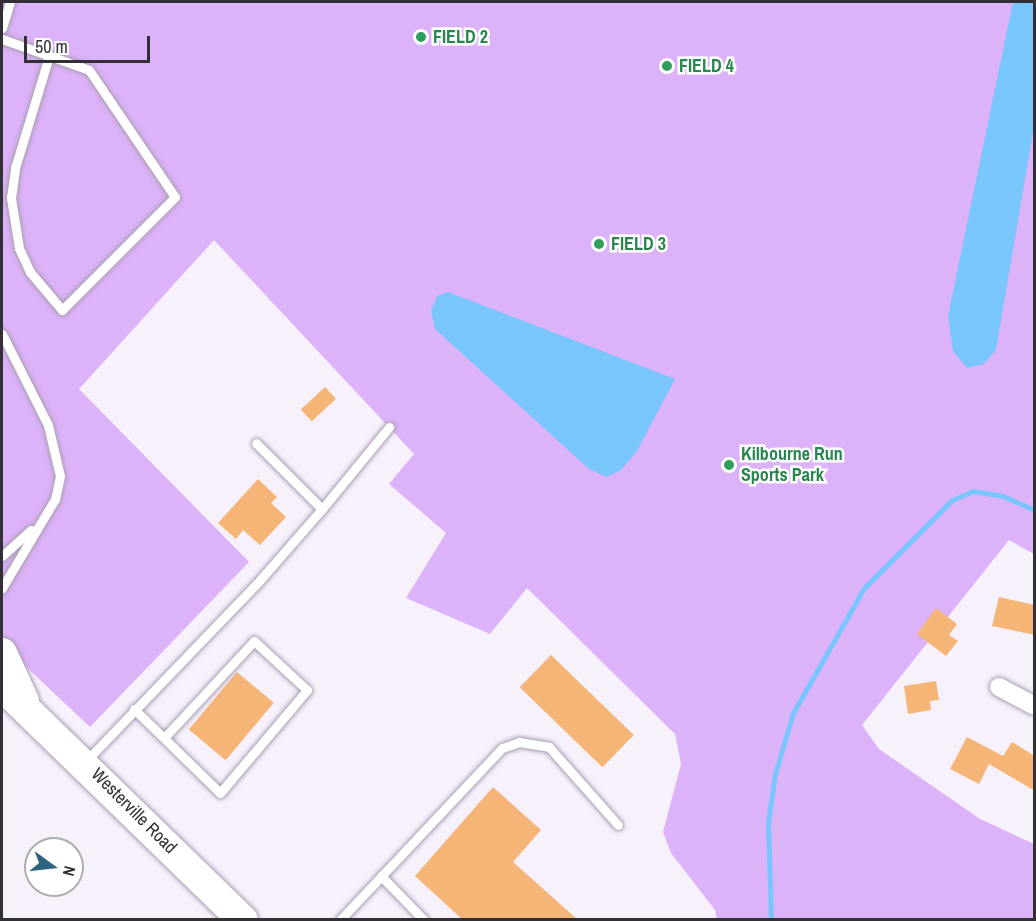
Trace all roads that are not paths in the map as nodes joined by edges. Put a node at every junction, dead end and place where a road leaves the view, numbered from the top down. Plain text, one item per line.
1 (10, 2) edge
2 (2, 28) edge
3 (2, 39) edge
4 (49, 56) junction
5 (2, 334) edge
6 (389, 428) dead end
7 (256, 443) dead end
8 (322, 509) junction
9 (39, 522) junction
10 (2, 556) edge
11 (2, 588) edge
12 (2, 653) edge
13 (2, 686) edge
14 (999, 687) dead end
15 (25, 704) junction
16 (1035, 706) edge
17 (134, 709) junction
18 (164, 738) junction
19 (84, 762) junction
20 (618, 825) dead end
21 (381, 876) junction
22 (347, 912) junction
23 (243, 920) edge
24 (340, 920) edge
25 (355, 920) edge
26 (424, 920) edge

1 - 2 lane
3 - 4 lane
4 - 4 lane
5 - 9 lane
6 - 8 lane
7 - 8 lane
8 - 17 lane
9 - 10 lane
9 - 11 lane
12 - 15 main road, Westerville Road
13 - 15 main road, Westerville Road
14 - 16 street
15 - 19 main road, Westerville Road
17 - 18 lane
17 - 19 lane
18 - 18 lane
19 - 23 main road, Westerville Road
20 - 21 lane
21 - 22 lane
21 - 26 lane
22 - 24 lane
22 - 25 lane

